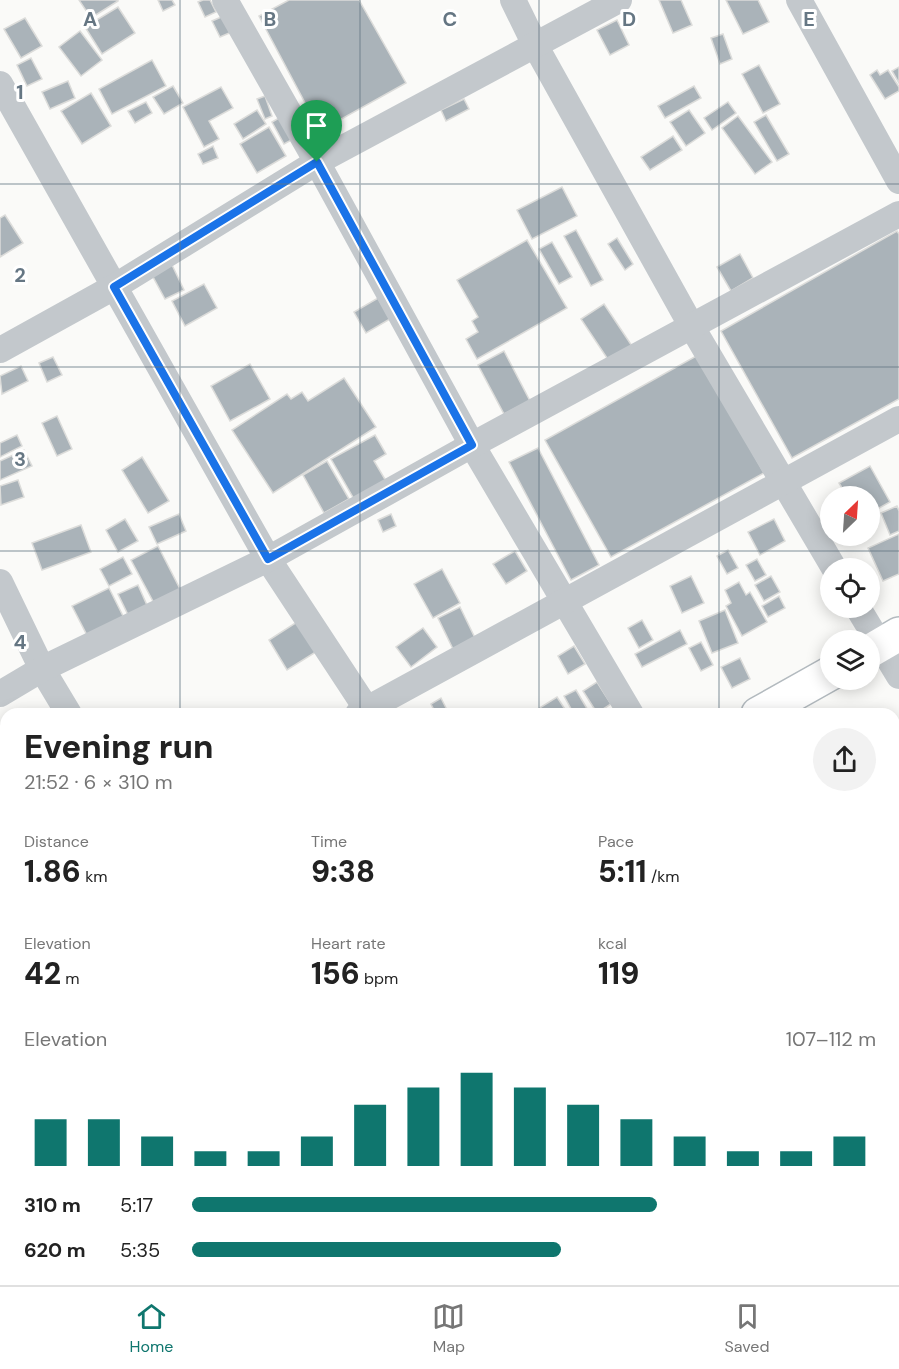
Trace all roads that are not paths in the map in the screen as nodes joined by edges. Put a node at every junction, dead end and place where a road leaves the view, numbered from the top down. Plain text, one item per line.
1 (225, 0) edge
2 (513, 0) edge
3 (619, 0) edge
4 (799, 0) edge
5 (535, 45) junction
6 (0, 84) edge
7 (317, 162) junction
8 (899, 181) edge
9 (899, 214) edge
10 (114, 287) junction
11 (692, 327) junction
12 (0, 350) edge
13 (899, 419) edge
14 (472, 445) junction
15 (783, 483) junction
16 (828, 558) edge
17 (268, 559) junction
18 (0, 582) edge
19 (564, 603) junction
20 (865, 618) edge
21 (883, 643) edge
22 (42, 669) junction
23 (899, 676) edge
24 (820, 679) edge
25 (0, 694) edge
26 (65, 708) edge
27 (362, 708) edge
28 (372, 708) edge
29 (627, 708) edge
30 (769, 708) edge

1 - 7 street
2 - 5 street
3 - 5 street
4 - 8 street
5 - 7 street
5 - 11 street
6 - 10 street
7 - 10 street
7 - 14 street
9 - 11 street
10 - 12 street
10 - 17 street
11 - 14 street
11 - 15 street
13 - 15 street
14 - 17 street
14 - 19 street
15 - 16 street
15 - 19 street
17 - 22 street
17 - 27 street
18 - 22 street
19 - 28 street
19 - 29 street
20 - 21 street
21 - 23 street
22 - 25 street
22 - 26 street
24 - 30 street

